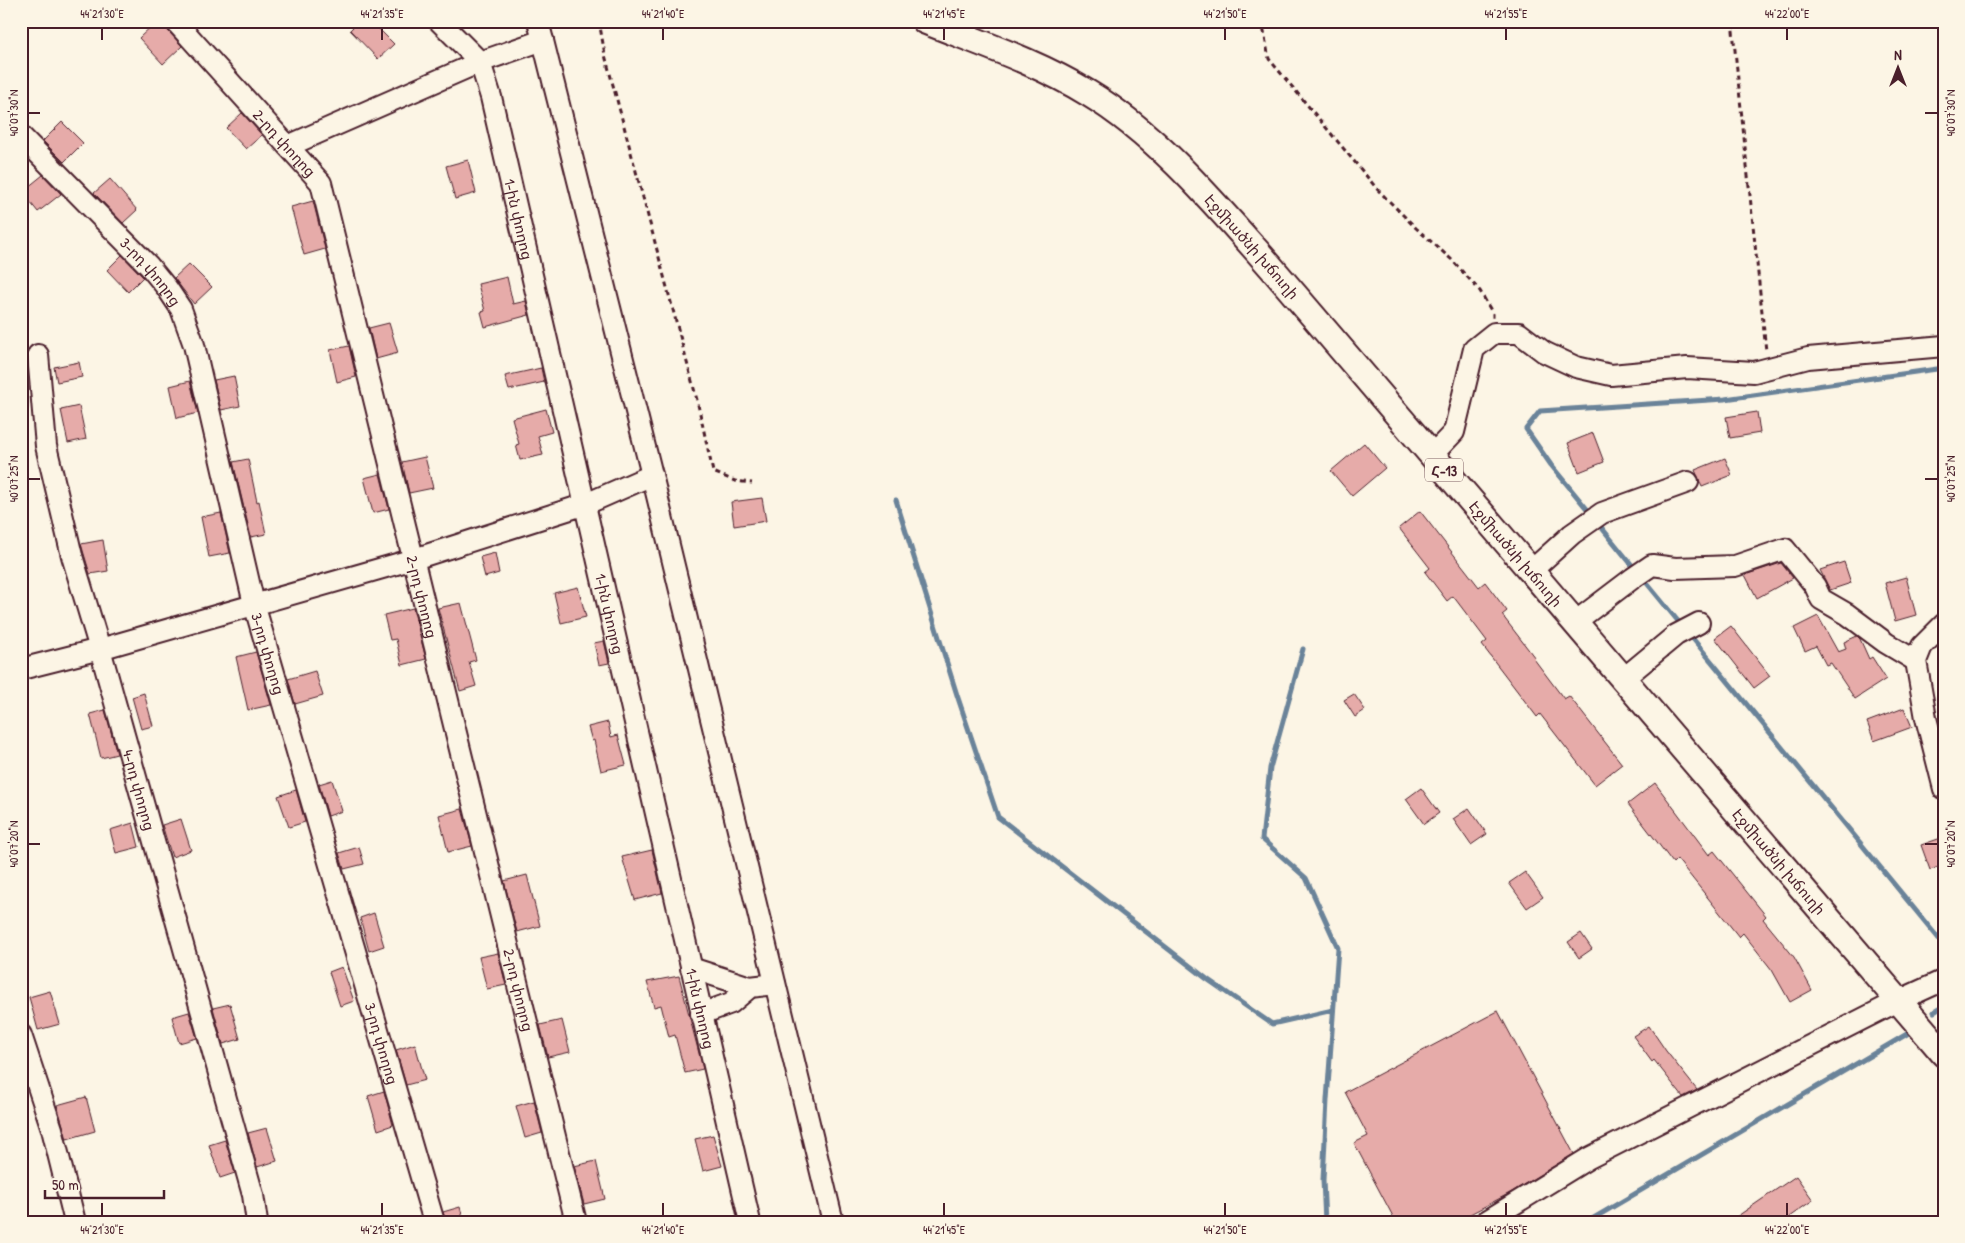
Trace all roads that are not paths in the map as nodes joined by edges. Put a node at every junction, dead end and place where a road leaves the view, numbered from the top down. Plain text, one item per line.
1 (175, 21) edge
2 (439, 21) edge
3 (925, 21) edge
4 (540, 31) edge
5 (480, 62) junction
6 (21, 136) edge
7 (288, 146) junction
8 (1944, 346) edge
9 (38, 355) dead end
10 (1432, 455) junction
11 (652, 475) junction
12 (1688, 482) dead end
13 (586, 504) junction
14 (414, 559) junction
15 (1531, 571) junction
16 (254, 604) junction
17 (1575, 622) junction
18 (1698, 623) dead end
19 (1944, 624) edge
20 (100, 649) junction
21 (1916, 661) junction
22 (21, 669) edge
23 (1623, 679) junction
24 (1944, 789) edge
25 (691, 968) junction
26 (1944, 980) edge
27 (775, 984) junction
28 (750, 987) junction
29 (1898, 1001) junction
30 (701, 1014) junction
31 (21, 1035) edge
32 (1941, 1044) edge
33 (75, 1222) edge
34 (257, 1222) edge
35 (434, 1222) edge
36 (576, 1222) edge
37 (750, 1222) edge
38 (833, 1222) edge
39 (1485, 1222) edge

1 - 7 street, 2-րդ փողոց
2 - 5 street, 1-ին փողոց
3 - 10 main road, Էջմիածնի խճուղի / Հ-13
4 - 5 street
4 - 11 street
5 - 7 street
5 - 13 street, 1-ին փողոց
6 - 16 street, 3-րդ փողոց
7 - 14 street, 2-րդ փողոց
8 - 10 street
9 - 20 street, 4-րդ փողոց
10 - 15 main road, Էջմիածնի խճուղի / Հ-13
11 - 13 street
11 - 27 street
12 - 15 street
13 - 14 street
13 - 25 street, 1-ին փողոց
14 - 16 street
14 - 36 street, 2-րդ փողոց
15 - 17 main road, Էջմիածնի խճուղի / Հ-13
16 - 20 street
16 - 35 street, 3-րդ փողոց
17 - 21 street
17 - 23 main road, Էջմիածնի խճուղի / Հ-13
18 - 23 street
19 - 21 street
20 - 22 street
20 - 34 street, 4-րդ փողոց
21 - 24 street
23 - 29 main road, Էջմիածնի խճուղի / Հ-13
25 - 28 street
25 - 30 street, 1-ին փողոց
26 - 29 street
27 - 28 street
27 - 38 street
28 - 30 street
29 - 32 main road, Էջմիածնի խճուղի / Հ-13
29 - 39 street
30 - 37 street, 1-ին փողոց
31 - 33 street

